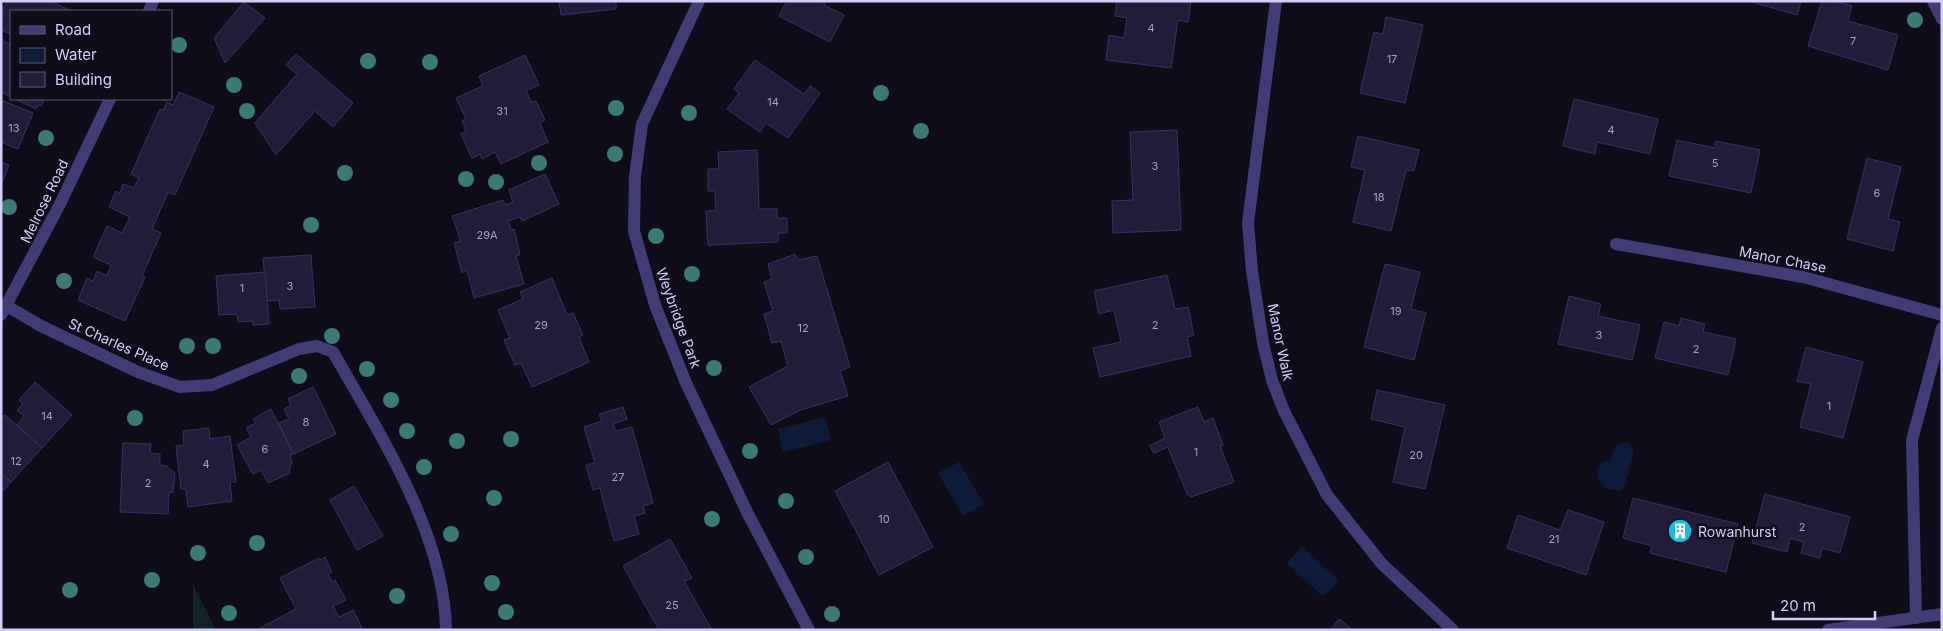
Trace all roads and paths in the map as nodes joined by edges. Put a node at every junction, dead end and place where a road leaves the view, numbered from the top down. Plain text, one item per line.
1 (699, 1) edge
2 (1276, 1) edge
3 (1933, 1) edge
4 (1942, 19) edge
5 (110, 100) edge
6 (1616, 244) dead end
7 (4, 310) edge
8 (1942, 315) edge
9 (1942, 328) edge
10 (1942, 614) edge
11 (1916, 618) junction
12 (446, 630) edge
13 (809, 630) edge
14 (1453, 630) edge
15 (1828, 630) edge

1 - 13 street, Weybridge Park
2 - 14 street, Manor Walk
3 - 4 street
5 - 7 street, Melrose Road
6 - 8 street, Manor Chase
7 - 12 street, St Charles Place
9 - 11 street
10 - 11 street
11 - 15 street

